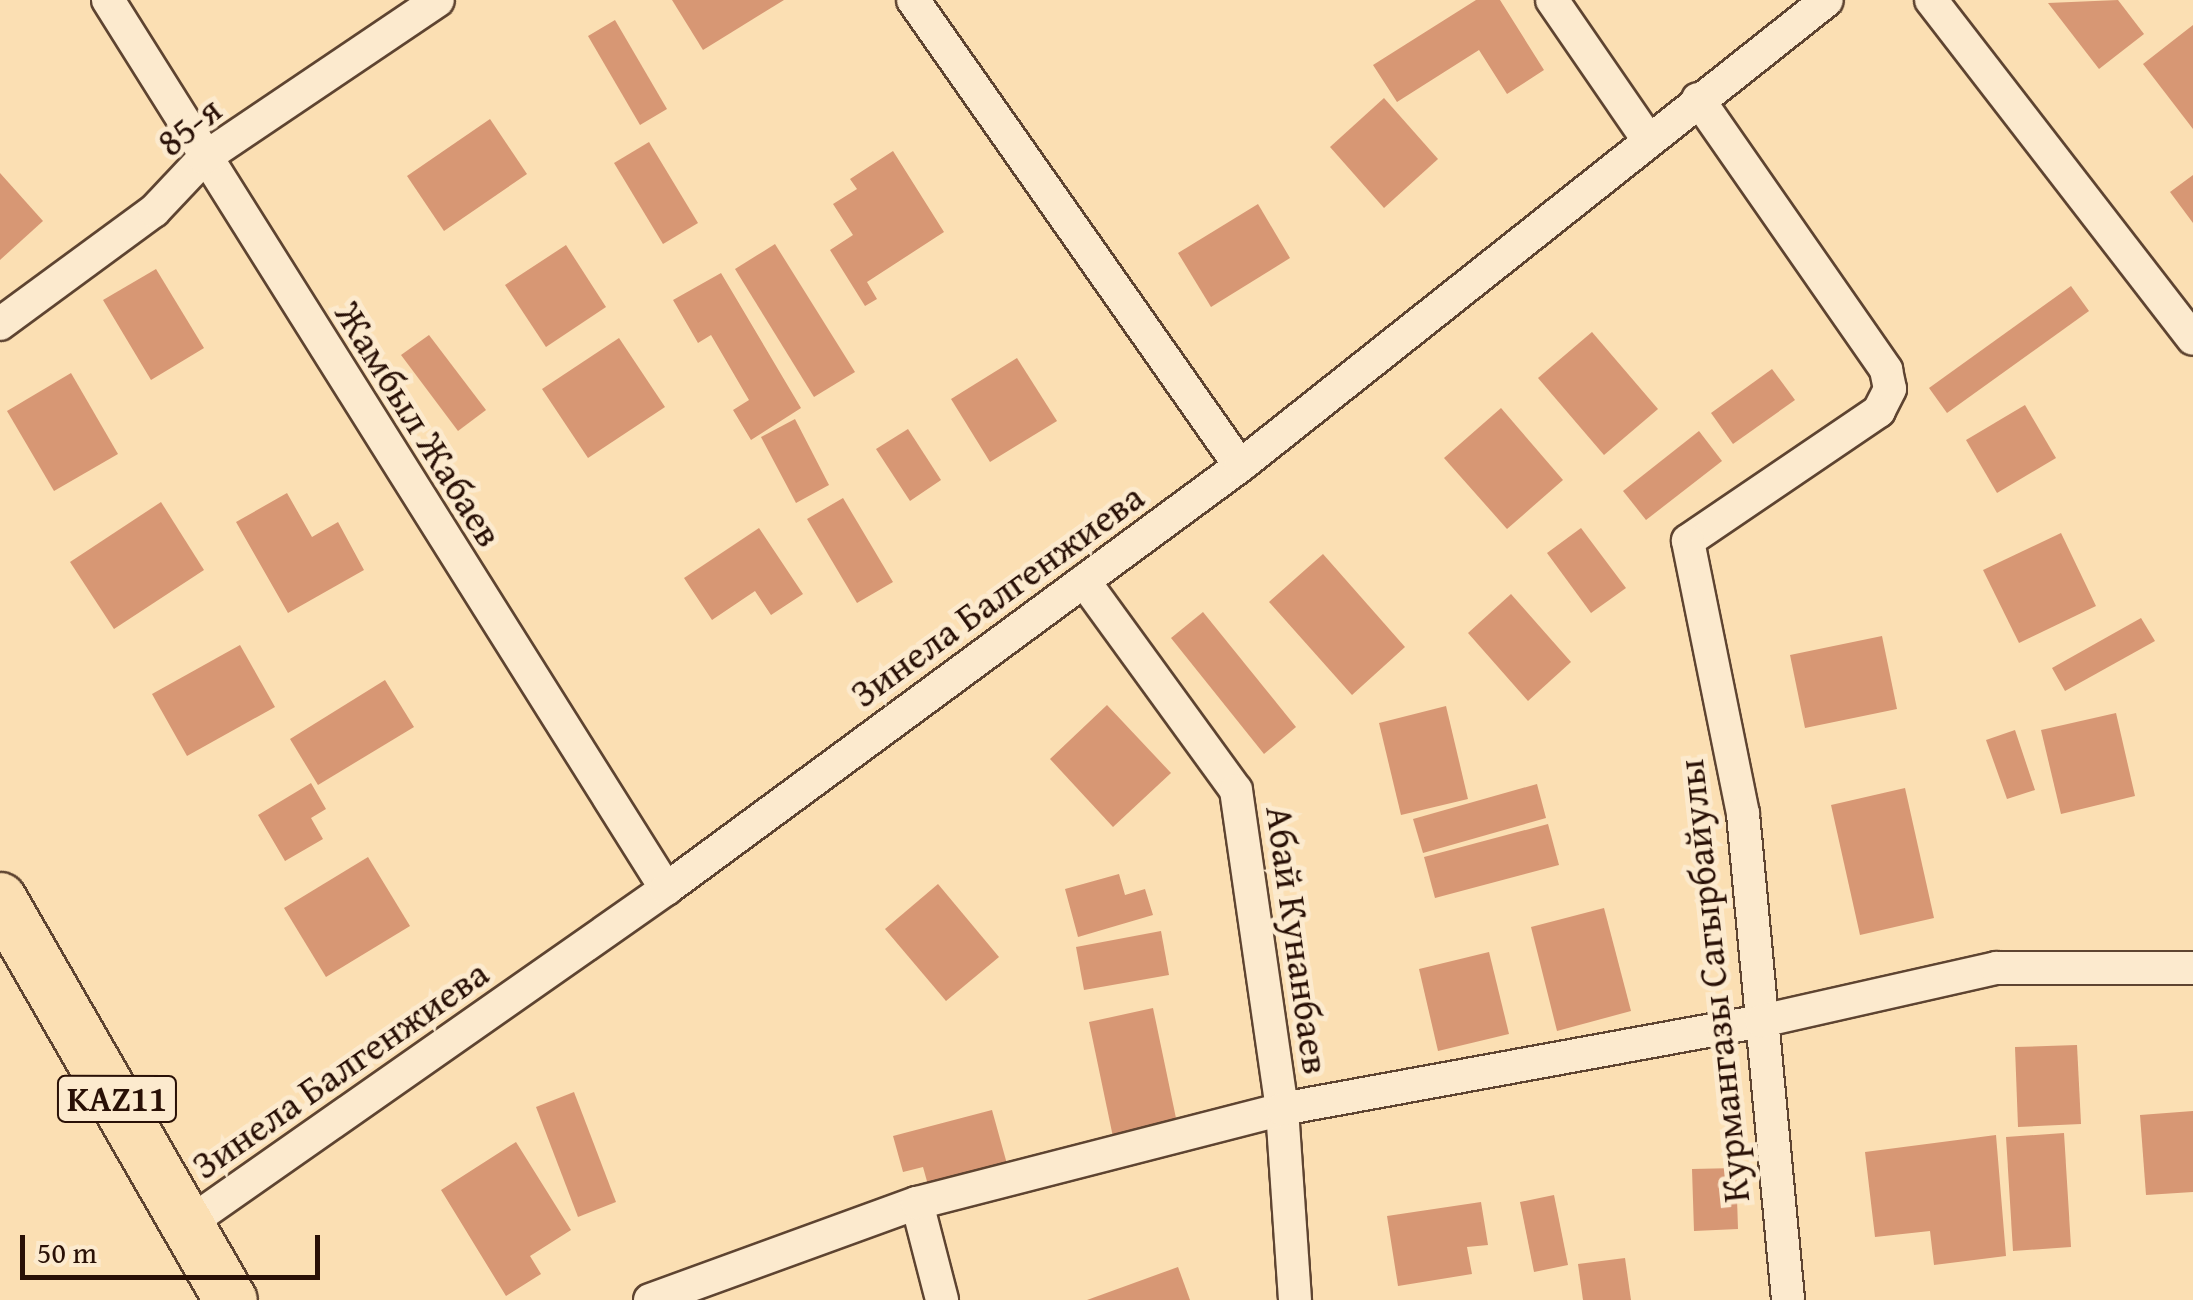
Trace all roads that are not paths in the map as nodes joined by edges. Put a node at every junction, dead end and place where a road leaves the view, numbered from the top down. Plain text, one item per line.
1 (108, 0) edge
2 (438, 0) edge
3 (914, 0) edge
4 (1552, 0) edge
5 (1827, 0) edge
6 (1932, 0) edge
7 (1698, 99) junction
8 (1646, 138) junction
9 (204, 158) junction
10 (0, 324) edge
11 (2193, 339) edge
12 (1240, 466) junction
13 (1084, 581) junction
14 (666, 889) junction
15 (0, 899) edge
16 (2193, 968) edge
17 (1760, 1021) junction
18 (1282, 1109) junction
19 (917, 1203) junction
20 (190, 1223) junction
21 (231, 1300) edge
22 (650, 1300) edge
23 (942, 1300) edge
24 (1295, 1300) edge
25 (1788, 1300) edge

1 - 9 street, Жамбыл Жабаев
2 - 9 street, 85-я
3 - 12 street
4 - 8 street
5 - 7 street, Зинела Балгенжиева
6 - 11 street
7 - 8 street, Зинела Балгенжиева
7 - 17 street, Курмангазы Сагырбайулы
8 - 12 street, Зинела Балгенжиева
9 - 10 street, 85-я
9 - 14 street, Жамбыл Жабаев
12 - 13 street, Зинела Балгенжиева
13 - 14 street, Зинела Балгенжиева
13 - 18 street, Абай Кунанбаев
14 - 20 street, Зинела Балгенжиева
15 - 20 highway, KAZ11
16 - 17 street
17 - 18 street
17 - 25 street, Курмангазы Сагырбайулы
18 - 19 street
18 - 24 street, Абай Кунанбаев
19 - 22 street
19 - 23 street
20 - 21 highway, KAZ11

